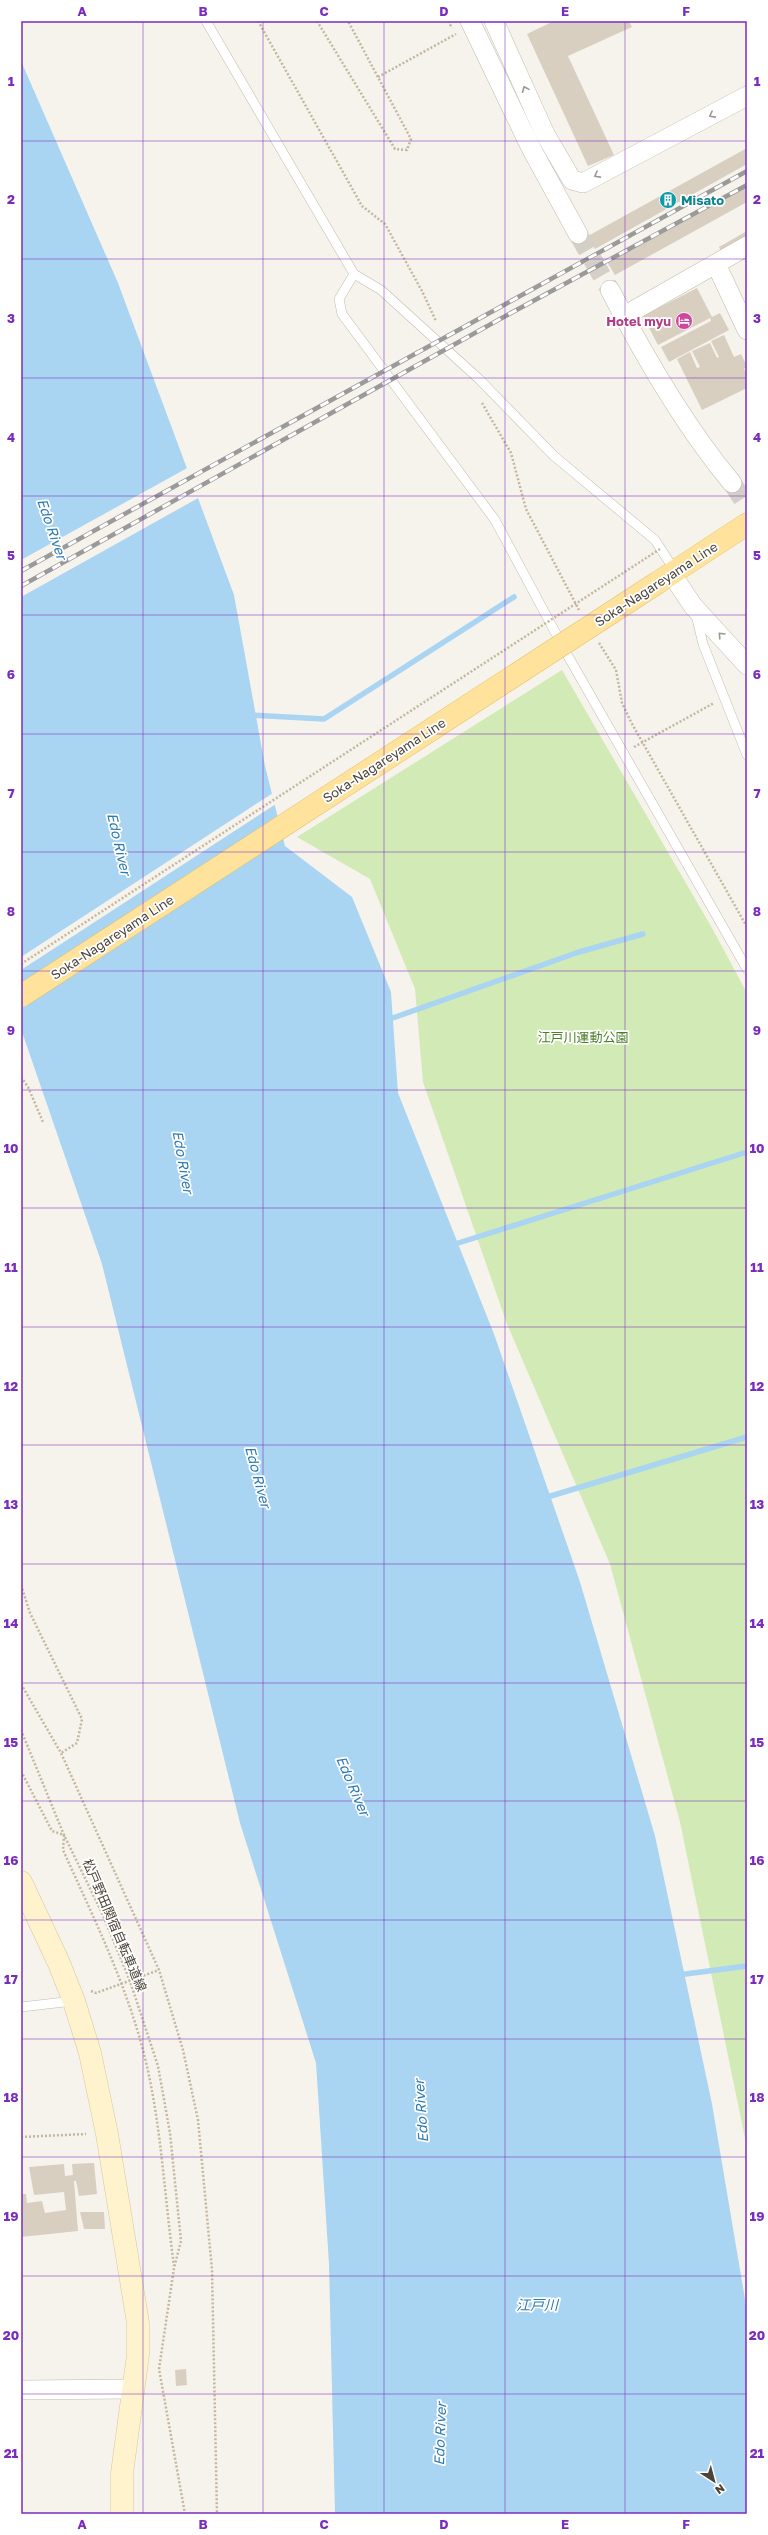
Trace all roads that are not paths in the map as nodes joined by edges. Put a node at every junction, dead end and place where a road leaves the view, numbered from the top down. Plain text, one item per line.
1 (206, 21) edge
2 (470, 21) edge
3 (494, 21) edge
4 (747, 96) edge
5 (578, 234) tunnel mouth
6 (747, 246) edge
7 (716, 264) junction
8 (354, 274) junction
9 (610, 290) tunnel mouth
10 (624, 316) junction
11 (747, 330) edge
12 (732, 483) tunnel mouth
13 (747, 524) edge
14 (668, 576) junction
15 (693, 606) junction
16 (747, 664) edge
17 (747, 755) edge
18 (747, 969) edge
19 (21, 996) edge
20 (21, 1882) edge
21 (80, 1996) junction
22 (21, 2007) edge
23 (132, 2388) junction
24 (21, 2390) edge
25 (122, 2514) edge

1 - 8 lane
2 - 5 street
4 -> 3 street
6 - 7 street
7 - 10 street
7 - 11 street
8 - 14 lane
8 - 18 lane
9 - 10 street
10 - 12 street
13 - 14 main road, Soka-Nagareyama Line
14 - 15 street
14 - 19 main road, Soka-Nagareyama Line, bridge
16 -> 15 street
15 - 17 lane
20 - 21 street
21 - 22 lane
21 - 23 street
23 - 24 street
23 - 25 street

